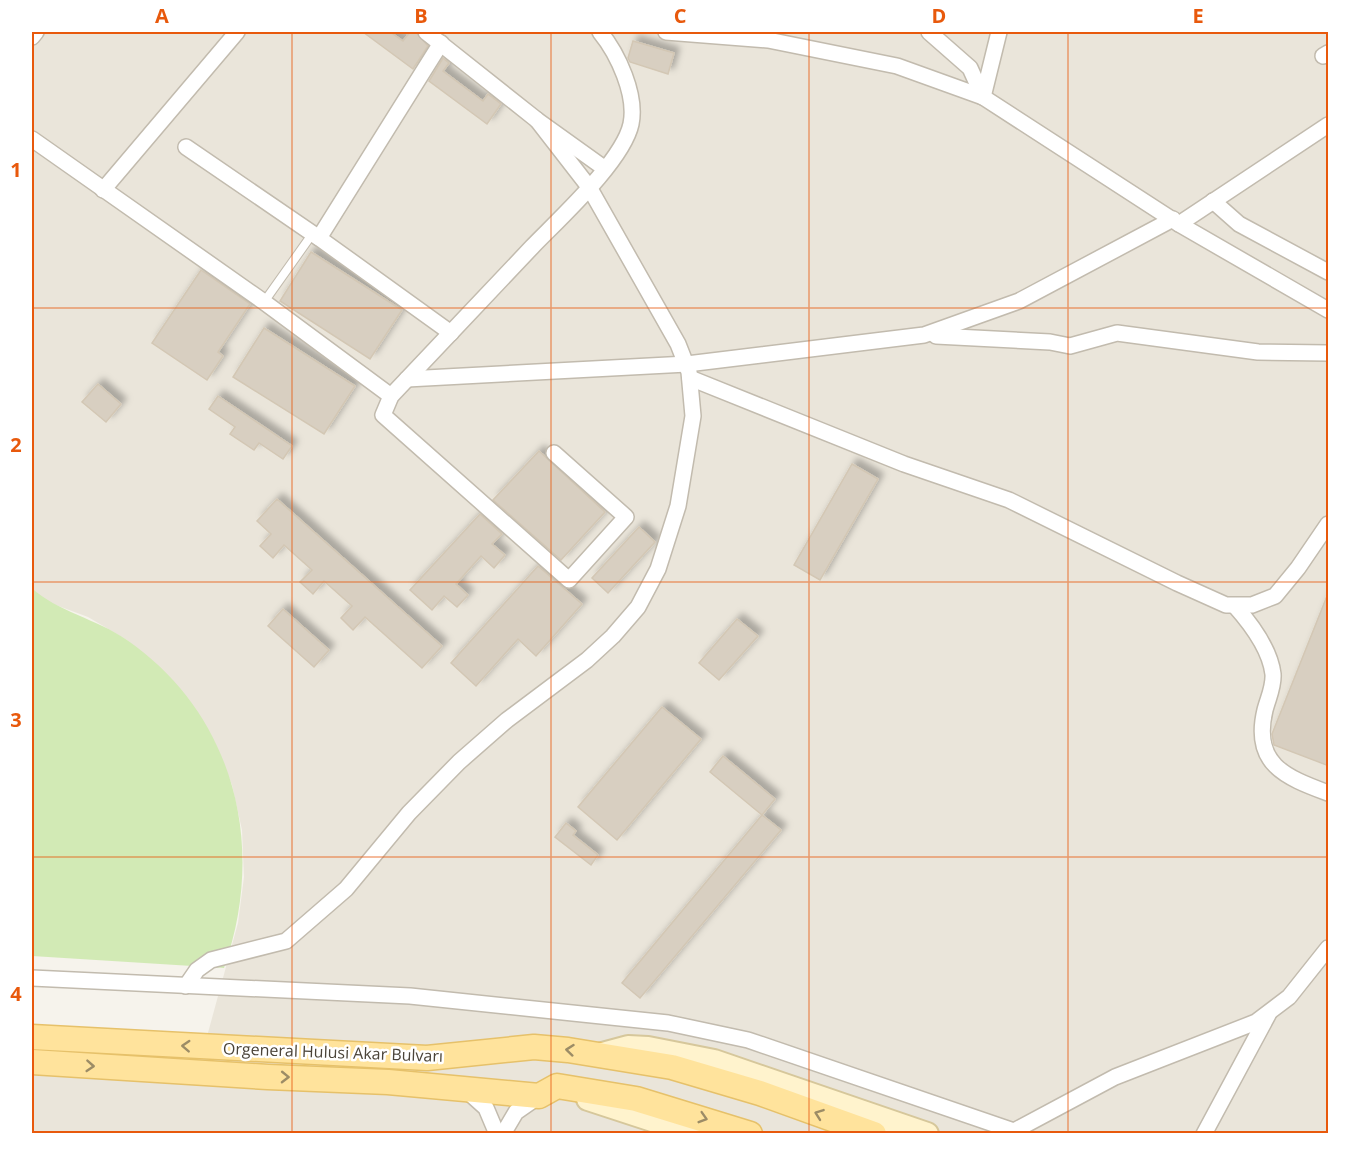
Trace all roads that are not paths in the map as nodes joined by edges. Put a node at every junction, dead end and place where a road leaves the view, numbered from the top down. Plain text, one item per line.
1 (36, 32) edge
2 (237, 32) edge
3 (426, 32) edge
4 (600, 32) edge
5 (666, 32) edge
6 (929, 32) edge
7 (999, 32) edge
8 (32, 37) edge
9 (441, 43) junction
10 (983, 97) junction
11 (537, 120) junction
12 (1329, 125) edge
13 (32, 139) edge
14 (186, 147) dead end
15 (604, 168) junction
16 (589, 187) junction
17 (104, 190) junction
18 (1213, 201) junction
19 (1176, 221) junction
20 (316, 235) junction
21 (1329, 272) edge
22 (264, 302) junction
23 (1329, 310) edge
24 (451, 333) junction
25 (924, 335) junction
26 (1329, 353) edge
27 (688, 371) junction
28 (407, 379) junction
29 (391, 396) junction
30 (554, 453) dead end
31 (1329, 524) edge
32 (1235, 606) junction
33 (1329, 793) edge
34 (1329, 948) edge
35 (32, 978) edge
36 (186, 986) junction
37 (1268, 1015) junction
38 (32, 1037) edge
39 (602, 1054) junction
40 (32, 1062) edge
41 (460, 1087) junction
42 (548, 1091) junction
43 (497, 1134) edge
44 (503, 1134) edge
45 (695, 1134) edge
46 (750, 1134) edge
47 (874, 1134) edge
48 (927, 1134) edge
49 (1204, 1134) edge

1 - 8 street
2 - 17 street
3 - 9 street
4 - 15 street
5 - 10 street
6 - 10 street
7 - 10 street
9 - 11 street
9 - 20 street
10 - 19 street
11 - 15 street
11 - 16 street
12 - 18 street
13 - 17 street
14 - 20 street
15 - 16 street
16 - 24 street
16 - 27 street
17 - 22 street
18 - 19 street
18 - 21 street
19 - 23 street
19 - 25 street
20 - 22 lane
20 - 24 street
22 - 29 street
24 - 28 street
25 - 26 street
25 - 27 street
27 - 28 street
27 - 32 street
27 - 36 street
28 - 29 street
29 - 30 street
31 - 32 street
32 - 33 street
34 - 37 street
35 - 36 street
36 - 37 street
37 - 49 street
39 -> 38 main road, Orgeneral Hulusi Akar Bulvarı
47 -> 39 main road, Orgeneral Hulusi Akar Bulvarı
39 - 48 street
40 -> 41 main road, Orgeneral Hulusi Akar Bulvarı
41 - 42 main road, Orgeneral Hulusi Akar Bulvarı
41 - 43 street
42 - 44 street
42 - 45 street
42 -> 46 main road, Orgeneral Hulusi Akar Bulvarı

